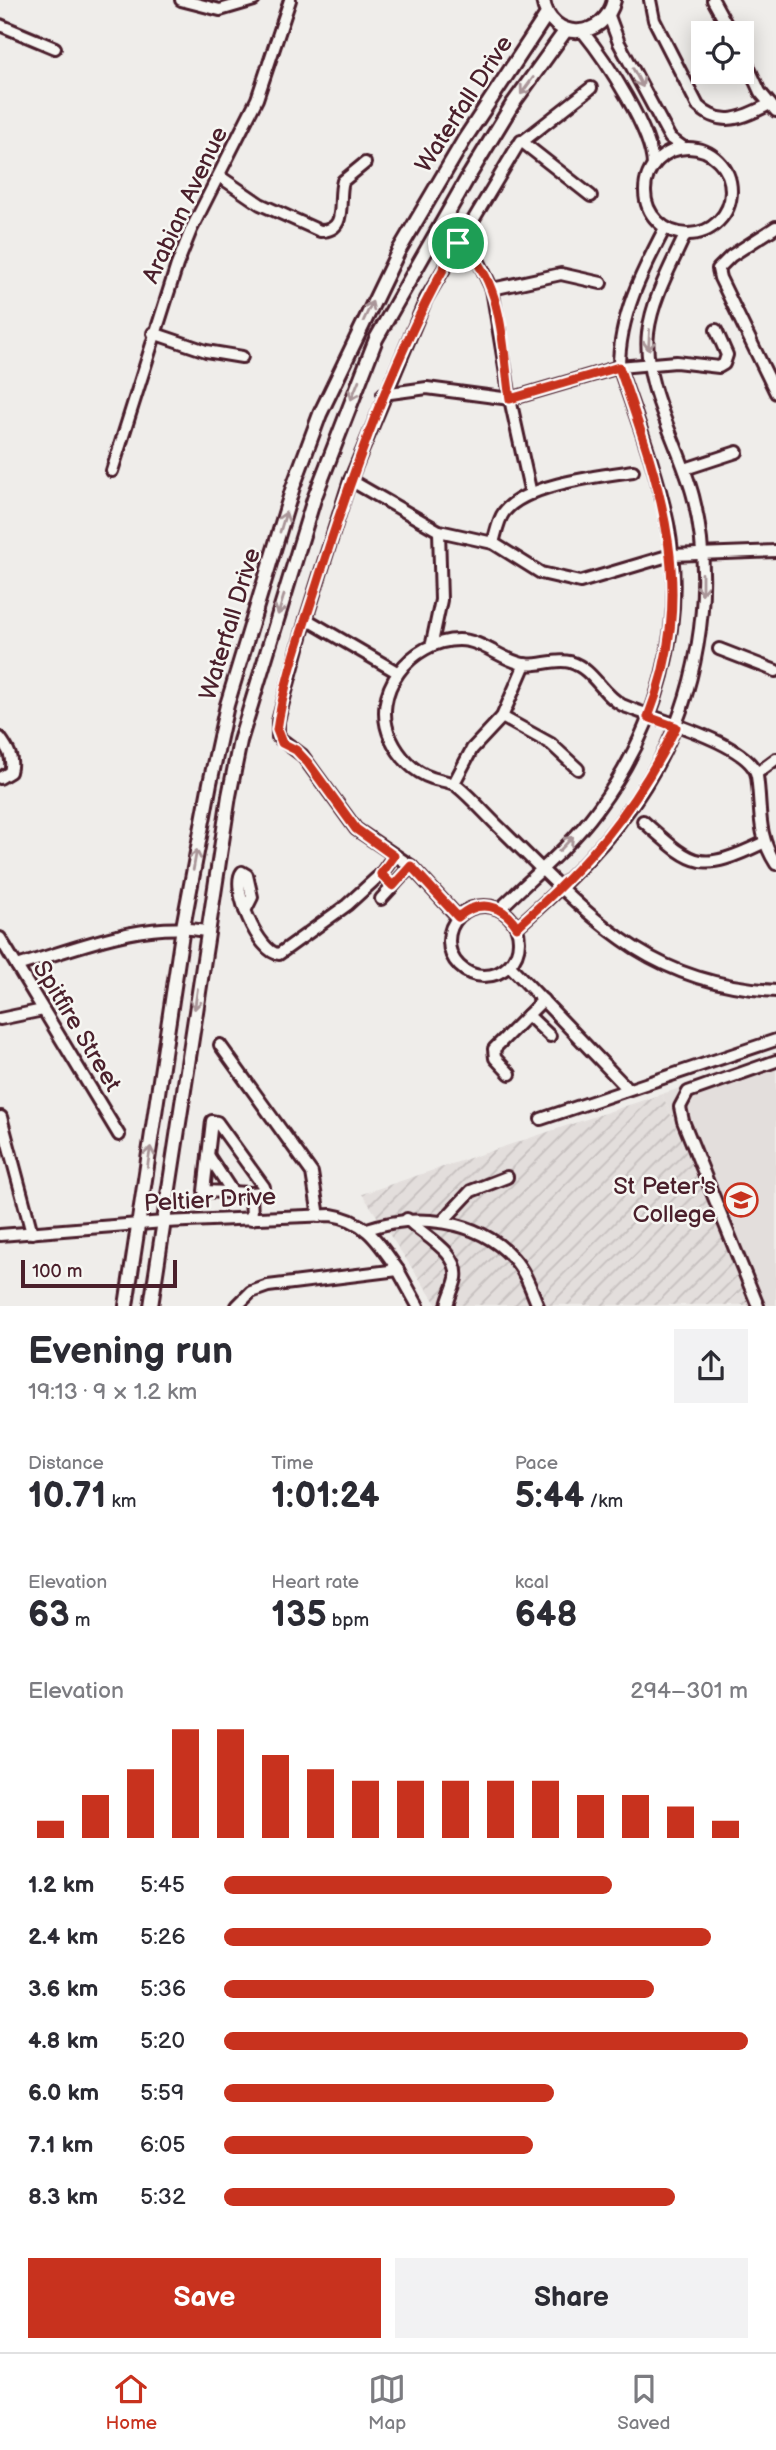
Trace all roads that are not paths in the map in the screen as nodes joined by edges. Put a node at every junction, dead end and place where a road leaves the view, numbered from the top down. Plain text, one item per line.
1 (181, 0) edge
2 (254, 0) edge
3 (290, 0) edge
4 (543, 0) edge
5 (614, 0) edge
6 (650, 0) edge
7 (713, 0) edge
8 (547, 14) junction
9 (609, 16) junction
10 (725, 21) edge
11 (0, 25) edge
12 (566, 30) junction
13 (583, 32) junction
14 (55, 48) dead end
15 (754, 79) edge
16 (590, 88) dead end
17 (773, 108) edge
18 (522, 141) junction
19 (685, 148) junction
20 (365, 163) dead end
21 (653, 166) junction
22 (219, 176) junction
23 (591, 196) dead end
24 (665, 228) junction
25 (776, 228) edge
26 (685, 235) junction
27 (458, 243) junction
28 (601, 283) dead end
29 (492, 289) junction
30 (716, 330) dead end
31 (153, 334) junction
32 (242, 357) dead end
33 (649, 364) junction
34 (619, 367) junction
35 (776, 393) edge
36 (383, 394) junction
37 (510, 399) junction
38 (737, 452) dead end
39 (685, 469) junction
40 (112, 471) dead end
41 (633, 471) dead end
42 (349, 480) junction
43 (531, 494) junction
44 (439, 531) junction
45 (493, 543) junction
46 (776, 551) edge
47 (701, 553) junction
48 (671, 555) junction
49 (306, 619) junction
50 (432, 643) junction
51 (719, 649) dead end
52 (525, 664) junction
53 (776, 671) edge
54 (397, 672) junction
55 (502, 717) junction
56 (648, 717) junction
57 (676, 727) junction
58 (0, 738) edge
59 (776, 759) edge
60 (578, 769) dead end
61 (757, 773) junction
62 (0, 778) edge
63 (454, 783) junction
64 (643, 821) dead end
65 (763, 844) junction
66 (394, 856) junction
67 (776, 864) edge
68 (411, 866) junction
69 (541, 868) junction
70 (381, 874) junction
71 (393, 886) junction
72 (562, 888) junction
73 (382, 899) dead end
74 (500, 909) junction
75 (245, 911) dead end
76 (458, 917) junction
77 (183, 927) junction
78 (517, 927) junction
79 (206, 931) junction
80 (0, 938) edge
81 (4, 951) edge
82 (509, 965) junction
83 (17, 966) junction
84 (776, 991) edge
85 (543, 1000) junction
86 (43, 1010) junction
87 (528, 1015) junction
88 (0, 1019) edge
89 (551, 1036) dead end
90 (776, 1040) edge
91 (220, 1045) dead end
92 (776, 1061) edge
93 (510, 1074) dead end
94 (627, 1088) junction
95 (1, 1117) edge
96 (541, 1119) dead end
97 (119, 1135) dead end
98 (208, 1155) junction
99 (508, 1177) dead end
100 (233, 1193) junction
101 (251, 1193) junction
102 (319, 1216) junction
103 (252, 1219) junction
104 (407, 1219) junction
105 (164, 1222) junction
106 (442, 1222) junction
107 (138, 1225) junction
108 (367, 1229) junction
109 (32, 1233) junction
110 (0, 1235) edge
111 (398, 1270) junction
112 (126, 1306) edge
113 (151, 1306) edge
114 (237, 1306) edge
115 (418, 1306) edge
116 (447, 1306) edge
117 (538, 1306) edge
118 (758, 1306) edge

1 - 2 street
3 - 22 street, Arabian Avenue
4 - 8 main road
5 - 9 main road
6 - 17 street
7 - 10 street
8 - 12 main road
77 -> 8 main road, Waterfall Drive
9 - 13 main road
9 -> 19 street
11 - 14 street
12 - 13 main road
12 -> 79 main road, Waterfall Drive
13 - 21 street
15 - 17 street
16 - 18 street
18 - 23 street
18 - 27 street
19 - 21 street
19 - 26 street
20 - 22 street
21 - 24 street
22 - 31 street, Arabian Avenue
24 - 26 street
24 - 34 street
25 - 35 street
26 -> 33 street
27 - 29 street
27 - 36 street
28 - 29 street
29 - 37 street
30 - 33 street
31 - 32 street
31 - 40 street, Arabian Avenue
33 - 34 street
33 - 39 street
34 - 37 street
34 - 48 street
36 - 37 street
36 - 42 street
37 - 43 street
38 - 39 street
39 - 47 street
41 - 43 street
42 - 44 street
42 - 49 street
43 - 45 street
44 - 45 street
44 - 50 street
45 - 48 street
46 - 47 street
47 - 48 street
47 -> 57 street
48 - 56 street
49 - 54 street
49 - 66 street
50 - 52 street
50 - 54 street
51 - 53 street
52 - 55 street
52 - 56 street
54 - 63 street
55 - 60 street
55 - 63 street
56 - 57 street
69 -> 56 street
57 - 61 street
57 - 72 street
58 - 62 street
59 - 61 street
61 - 65 street
63 - 69 street
64 - 65 street
65 - 67 street
66 - 68 street
66 - 70 street
68 - 71 street
68 - 76 street
69 - 72 street
69 - 74 street
70 - 71 street
70 - 75 street
71 - 73 street
72 - 78 street
72 - 84 street
74 - 76 street
74 - 78 street
76 - 82 street
77 - 79 street
77 - 83 street
107 -> 77 main road, Waterfall Drive
78 - 82 street
79 -> 105 main road, Waterfall Drive
80 - 81 street, Spitfire Street
81 - 83 street, Spitfire Street
82 - 85 street
83 - 86 street, Spitfire Street
85 - 87 street
85 - 94 street
86 - 88 street
86 - 97 street, Spitfire Street
87 - 89 street
87 - 93 street
90 - 94 street
91 - 102 street
92 - 118 street
94 - 96 street
95 - 109 street
98 - 100 street
98 - 100 street
98 - 101 street
99 - 106 street
100 - 101 street
101 - 103 street
102 - 103 street, Peltier Drive
102 - 108 street, Peltier Drive
103 - 105 street, Peltier Drive
104 - 106 street
104 - 108 street
104 - 116 street
105 - 107 street, Peltier Drive
105 - 113 main road, Waterfall Drive
106 - 117 street
107 - 109 street, Peltier Drive
107 - 112 main road, Waterfall Drive
108 - 111 street
109 - 110 street, Peltier Drive
111 - 114 street
111 - 115 street

